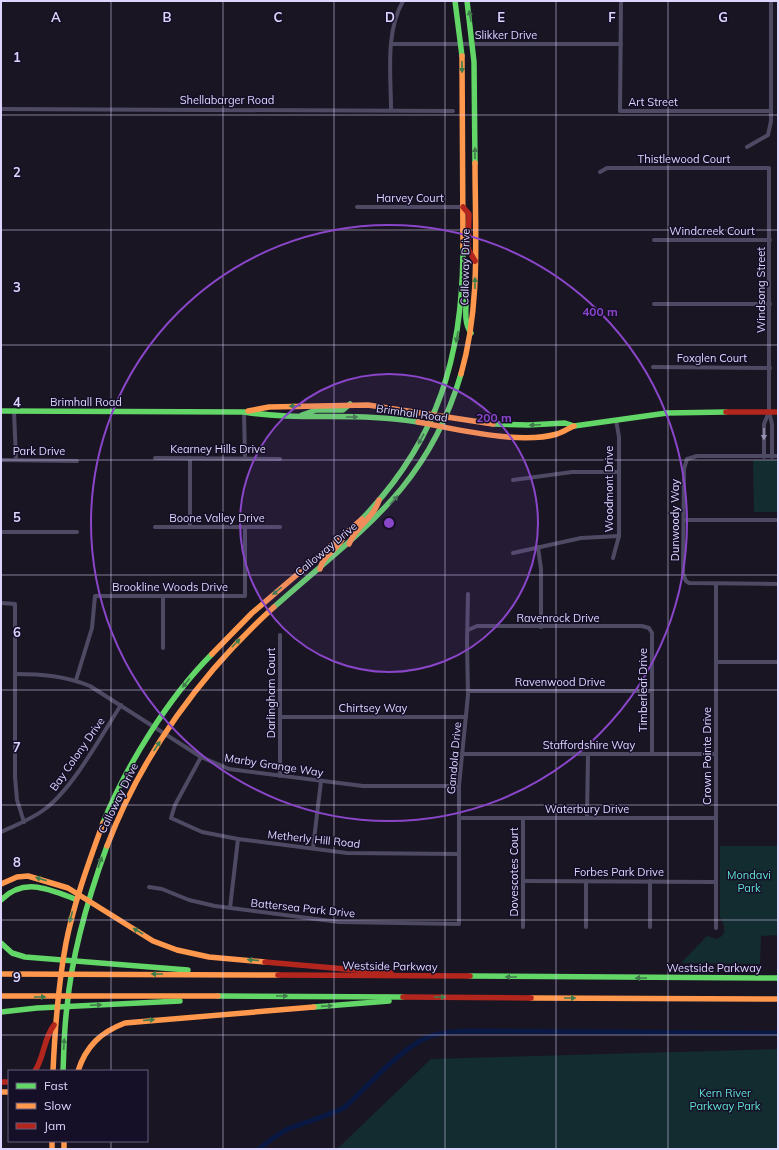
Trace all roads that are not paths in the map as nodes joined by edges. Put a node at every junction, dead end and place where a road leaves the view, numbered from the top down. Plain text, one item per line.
1 (403, 1) edge
2 (455, 1) edge
3 (467, 1) edge
4 (621, 1) edge
5 (771, 1) edge
6 (391, 44) junction
7 (474, 44) junction
8 (621, 44) junction
9 (462, 45) junction
10 (1, 109) edge
11 (391, 110) junction
12 (452, 110) dead end
13 (771, 111) junction
14 (747, 147) dead end
15 (769, 168) joint
16 (600, 172) dead end
17 (357, 207) dead end
18 (463, 207) junction
19 (654, 240) dead end
20 (770, 240) junction
21 (476, 261) junction
22 (463, 281) junction
23 (654, 304) dead end
24 (770, 304) junction
25 (471, 333) junction
26 (653, 367) dead end
27 (770, 368) junction
28 (350, 404) junction
29 (1, 411) edge
30 (14, 411) junction
31 (244, 412) junction
32 (769, 412) junction
33 (778, 412) edge
34 (434, 414) junction
35 (296, 417) junction
36 (447, 417) junction
37 (616, 420) junction
38 (428, 425) junction
39 (574, 426) junction
40 (441, 427) junction
41 (764, 456) junction
42 (772, 456) junction
43 (778, 456) edge
44 (155, 458) dead end
45 (190, 458) junction
46 (245, 459) junction
47 (280, 459) dead end
48 (1, 460) edge
49 (16, 460) junction
50 (77, 461) dead end
51 (619, 472) junction
52 (513, 480) dead end
53 (379, 500) junction
54 (684, 520) junction
55 (778, 520) edge
56 (155, 527) dead end
57 (190, 527) junction
58 (245, 527) junction
59 (280, 527) dead end
60 (1, 532) edge
61 (76, 532) dead end
62 (343, 536) junction
63 (619, 536) junction
64 (348, 545) junction
65 (538, 547) junction
66 (513, 553) dead end
67 (613, 558) dead end
68 (320, 569) junction
69 (716, 584) junction
70 (778, 584) edge
71 (468, 594) dead end
72 (163, 596) junction
73 (1, 604) edge
74 (541, 627) junction
75 (649, 628) joint
76 (468, 630) junction
77 (280, 635) dead end
78 (163, 648) dead end
79 (716, 662) junction
80 (778, 662) edge
81 (15, 674) junction
82 (76, 680) junction
83 (468, 691) junction
84 (652, 691) junction
85 (121, 705) junction
86 (280, 717) junction
87 (466, 718) junction
88 (154, 726) junction
89 (165, 734) junction
90 (462, 754) junction
91 (588, 754) junction
92 (652, 754) junction
93 (716, 754) junction
94 (201, 758) junction
95 (280, 776) junction
96 (321, 781) junction
97 (459, 786) junction
98 (459, 818) junction
99 (523, 818) junction
100 (588, 818) junction
101 (716, 818) junction
102 (24, 822) junction
103 (1, 832) edge
104 (238, 839) junction
105 (313, 848) junction
106 (459, 854) junction
107 (523, 881) junction
108 (586, 881) junction
109 (650, 882) junction
110 (716, 882) junction
111 (1, 884) edge
112 (149, 887) dead end
113 (77, 892) junction
114 (75, 899) junction
115 (87, 899) junction
116 (1, 900) edge
117 (230, 908) junction
118 (459, 924) joint
119 (523, 926) dead end
120 (586, 927) dead end
121 (650, 927) dead end
122 (716, 928) dead end
123 (1, 943) edge
124 (1, 974) edge
125 (252, 974) junction
126 (417, 977) junction
127 (778, 978) edge
128 (1, 996) edge
129 (262, 996) junction
130 (422, 997) junction
131 (778, 999) edge
132 (1, 1012) edge
133 (54, 1025) junction
134 (36, 1070) edge
135 (53, 1070) edge
136 (63, 1070) edge
137 (78, 1070) edge

1 - 6 street
2 - 9 main road, Calloway Drive
7 -> 3 main road, Calloway Drive
4 - 8 street, Art Street
5 - 13 street
6 - 9 street, Slikker Drive
6 - 11 street
7 - 8 street, Slikker Drive
7 - 9 street, Slikker Drive
21 -> 7 main road, Calloway Drive
8 - 13 street, Art Street
9 -> 18 main road, Calloway Drive
10 - 11 street, Shellabarger Road
11 - 12 street, Shellabarger Road
13 - 14 street
15 - 16 street, Thistlewood Court
15 - 20 street, Windsong Street
17 - 18 street, Harvey Court
18 - 21 main road
18 - 22 main road, Calloway Drive
19 - 20 street, Windcreek Court
20 - 24 street, Windsong Street
25 -> 21 main road, Calloway Drive
22 - 25 main road
22 -> 34 main road, Calloway Drive
23 - 24 street
24 - 27 street, Windsong Street
25 - 36 main road, Calloway Drive
26 - 27 street, Foxglen Court
27 - 32 street, Windsong Street
28 -> 31 main road, Brimhall Road
28 - 34 main road, Brimhall Road
28 - 35 main road
29 - 30 main road, Brimhall Road
30 - 31 main road, Brimhall Road
30 - 49 street
31 - 35 main road, Brimhall Road
31 - 46 street
32 - 33 main road, Brimhall Road
32 - 37 main road, Brimhall Road
32 -> 41 street, Windsong Street
32 - 42 street, Windsong Street
34 - 36 main road, Brimhall Road
34 - 38 main road, Calloway Drive
35 -> 38 main road, Brimhall Road
39 -> 36 main road, Brimhall Road
36 - 40 main road, Calloway Drive
37 - 39 main road, Brimhall Road
37 - 51 street, Woodmont Drive
38 - 40 main road, Brimhall Road
38 -> 53 main road, Calloway Drive
39 - 40 main road, Brimhall Road
64 -> 40 main road, Calloway Drive
41 - 42 street
41 - 54 street, Dunwoody Way
42 - 43 street
44 - 45 street, Kearney Hills Drive
45 - 46 street, Kearney Hills Drive
45 - 57 street
46 - 47 street, Kearney Hills Drive
48 - 49 street, Park Drive
49 - 50 street, Park Drive
51 - 52 street
51 - 63 street, Woodmont Drive
53 - 62 main road, Calloway Drive
53 - 64 main road
54 - 55 street
54 - 69 street, Dunwoody Way
56 - 57 street, Boone Valley Drive
57 - 58 street, Boone Valley Drive
58 - 59 street, Boone Valley Drive
58 - 72 street, Brookline Woods Drive
60 - 61 street
62 - 68 main road
62 -> 88 main road, Calloway Drive
63 - 65 street
63 - 67 street, Woodmont Drive
64 - 68 main road, Calloway Drive
65 - 66 street
65 - 74 street
89 -> 68 main road, Calloway Drive
69 - 70 street
69 - 79 street, Crown Pointe Drive
71 - 76 street, Gandola Drive
72 - 78 street
72 - 82 street, Brookline Woods Drive
73 - 81 street
74 - 75 street, Ravenrock Drive
74 - 76 street, Ravenrock Drive
75 - 84 street, Timberleaf Drive
76 - 83 street, Gandola Drive
77 - 86 street, Darlingham Court
79 - 80 street
79 - 93 street, Crown Pointe Drive
81 - 82 street, Marby Grange Way
81 - 102 street
82 - 85 street, Marby Grange Way
83 - 84 street, Ravenwood Drive
83 - 87 street, Gandola Drive
84 - 92 street, Timberleaf Drive
85 - 88 street, Marby Grange Way
85 - 102 street, Bay Colony Drive
86 - 87 street, Chirtsey Way
86 - 95 street, Darlingham Court
87 - 90 street, Gandola Drive
88 - 89 street, Marby Grange Way
88 - 113 main road, Calloway Drive
89 - 94 street, Marby Grange Way
115 -> 89 main road, Calloway Drive
90 - 91 street, Staffordshire Way
90 - 97 street, Gandola Drive
91 - 92 street, Staffordshire Way
91 - 100 street
92 - 93 street, Staffordshire Way
93 - 101 street, Crown Pointe Drive
94 - 95 street, Marby Grange Way
94 - 104 street, Metherly Hill Road
95 - 96 street, Marby Grange Way
96 - 97 street, Marby Grange Way
96 - 105 street
97 - 98 street, Gandola Drive
98 - 99 street, Waterbury Drive
98 - 106 street, Gandola Drive
99 - 100 street, Waterbury Drive
99 - 107 street, Dovescotes Court
100 - 101 street, Waterbury Drive
101 - 110 street, Crown Pointe Drive
102 - 103 street, Bay Colony Drive
104 - 105 street, Metherly Hill Road
104 - 117 street
105 - 106 street, Metherly Hill Road
106 - 118 street, Gandola Drive
107 - 108 street, Forbes Park Drive
107 - 119 street, Dovescotes Court
108 - 109 street, Forbes Park Drive
108 - 120 street
109 - 110 street, Forbes Park Drive
109 - 121 street
110 - 122 street, Crown Pointe Drive
113 -> 111 main road
112 - 117 street, Battersea Park Drive
113 - 114 main road, Calloway Drive
113 - 115 main road
114 - 116 main road
114 -> 133 main road, Calloway Drive
126 -> 115 main road
136 -> 115 main road, Calloway Drive
117 - 118 street, Battersea Park Drive
123 - 125 main road
125 -> 124 main road, Westside Parkway
125 - 126 main road, Westside Parkway
127 -> 126 main road, Westside Parkway
128 -> 129 main road
129 -> 130 main road
132 -> 129 main road
130 -> 131 main road
137 -> 130 main road
133 - 134 main road
133 - 135 main road, Calloway Drive

